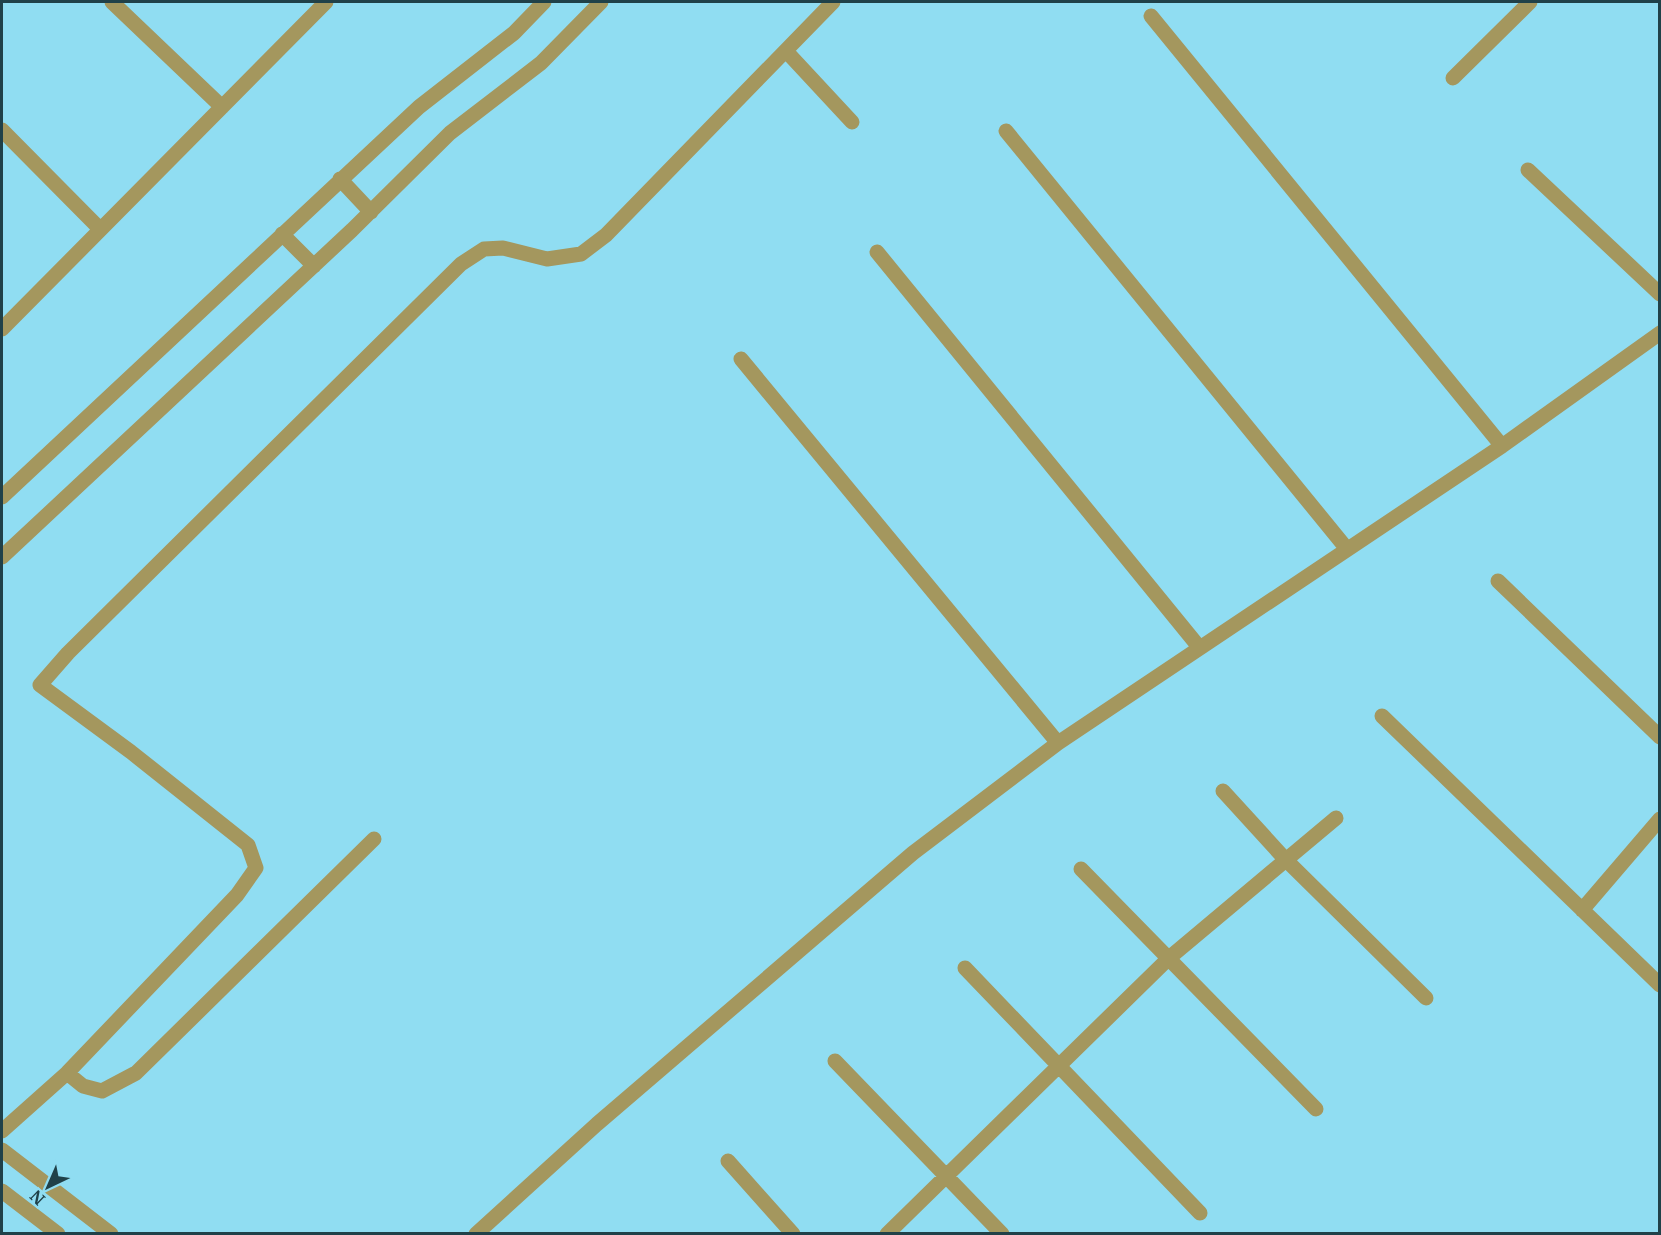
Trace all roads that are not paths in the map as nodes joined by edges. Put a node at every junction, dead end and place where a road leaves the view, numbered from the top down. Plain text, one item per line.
1 (112, 2) edge
2 (326, 2) edge
3 (544, 2) edge
4 (601, 2) edge
5 (833, 2) edge
6 (1530, 2) edge
7 (1151, 16) dead end
8 (786, 51) junction
9 (1453, 78) dead end
10 (222, 107) junction
11 (852, 122) dead end
12 (2, 130) edge
13 (1006, 131) dead end
14 (1528, 170) dead end
15 (340, 179) junction
16 (371, 212) junction
17 (100, 229) junction
18 (282, 234) junction
19 (877, 252) dead end
20 (314, 266) junction
21 (1659, 294) edge
22 (2, 329) edge
23 (1659, 333) edge
24 (741, 359) dead end
25 (1502, 446) junction
26 (2, 497) edge
27 (1347, 549) junction
28 (2, 557) edge
29 (1498, 581) dead end
30 (1199, 647) junction
31 (1382, 716) dead end
32 (1659, 737) edge
33 (1058, 743) junction
34 (1223, 791) dead end
35 (1336, 818) dead end
36 (1659, 819) edge
37 (374, 838) dead end
38 (1286, 859) junction
39 (1081, 869) dead end
40 (1582, 910) junction
41 (1169, 958) junction
42 (965, 968) dead end
43 (1659, 985) edge
44 (1426, 998) dead end
45 (836, 1061) dead end
46 (1059, 1066) junction
47 (67, 1073) junction
48 (1316, 1109) dead end
49 (2, 1131) edge
50 (2, 1150) edge
51 (728, 1161) dead end
52 (947, 1175) junction
53 (2, 1191) edge
54 (1200, 1213) dead end
55 (58, 1233) edge
56 (111, 1233) edge
57 (476, 1233) edge
58 (793, 1233) edge
59 (887, 1233) edge
60 (1002, 1233) edge

1 - 10 street
2 - 10 street
3 - 15 street
4 - 16 street
5 - 8 street
6 - 9 street
7 - 25 street
8 - 11 street
8 - 47 street
10 - 17 street
12 - 17 street
13 - 27 street
14 - 21 street
15 - 16 street
15 - 18 street
16 - 20 street
17 - 22 street
18 - 20 street
18 - 26 street
19 - 30 street
20 - 28 street
23 - 25 street
24 - 33 street
25 - 27 street
27 - 30 street
29 - 32 street
30 - 33 street
31 - 40 street
33 - 57 street
34 - 38 street
35 - 38 street
36 - 40 street
37 - 47 street
38 - 41 street
38 - 44 street
39 - 41 street
40 - 43 street
41 - 46 street
41 - 48 street
42 - 46 street
45 - 52 street
46 - 52 street
46 - 54 street
47 - 49 street
50 - 56 street
51 - 58 street
52 - 59 street
52 - 60 street
53 - 55 street

